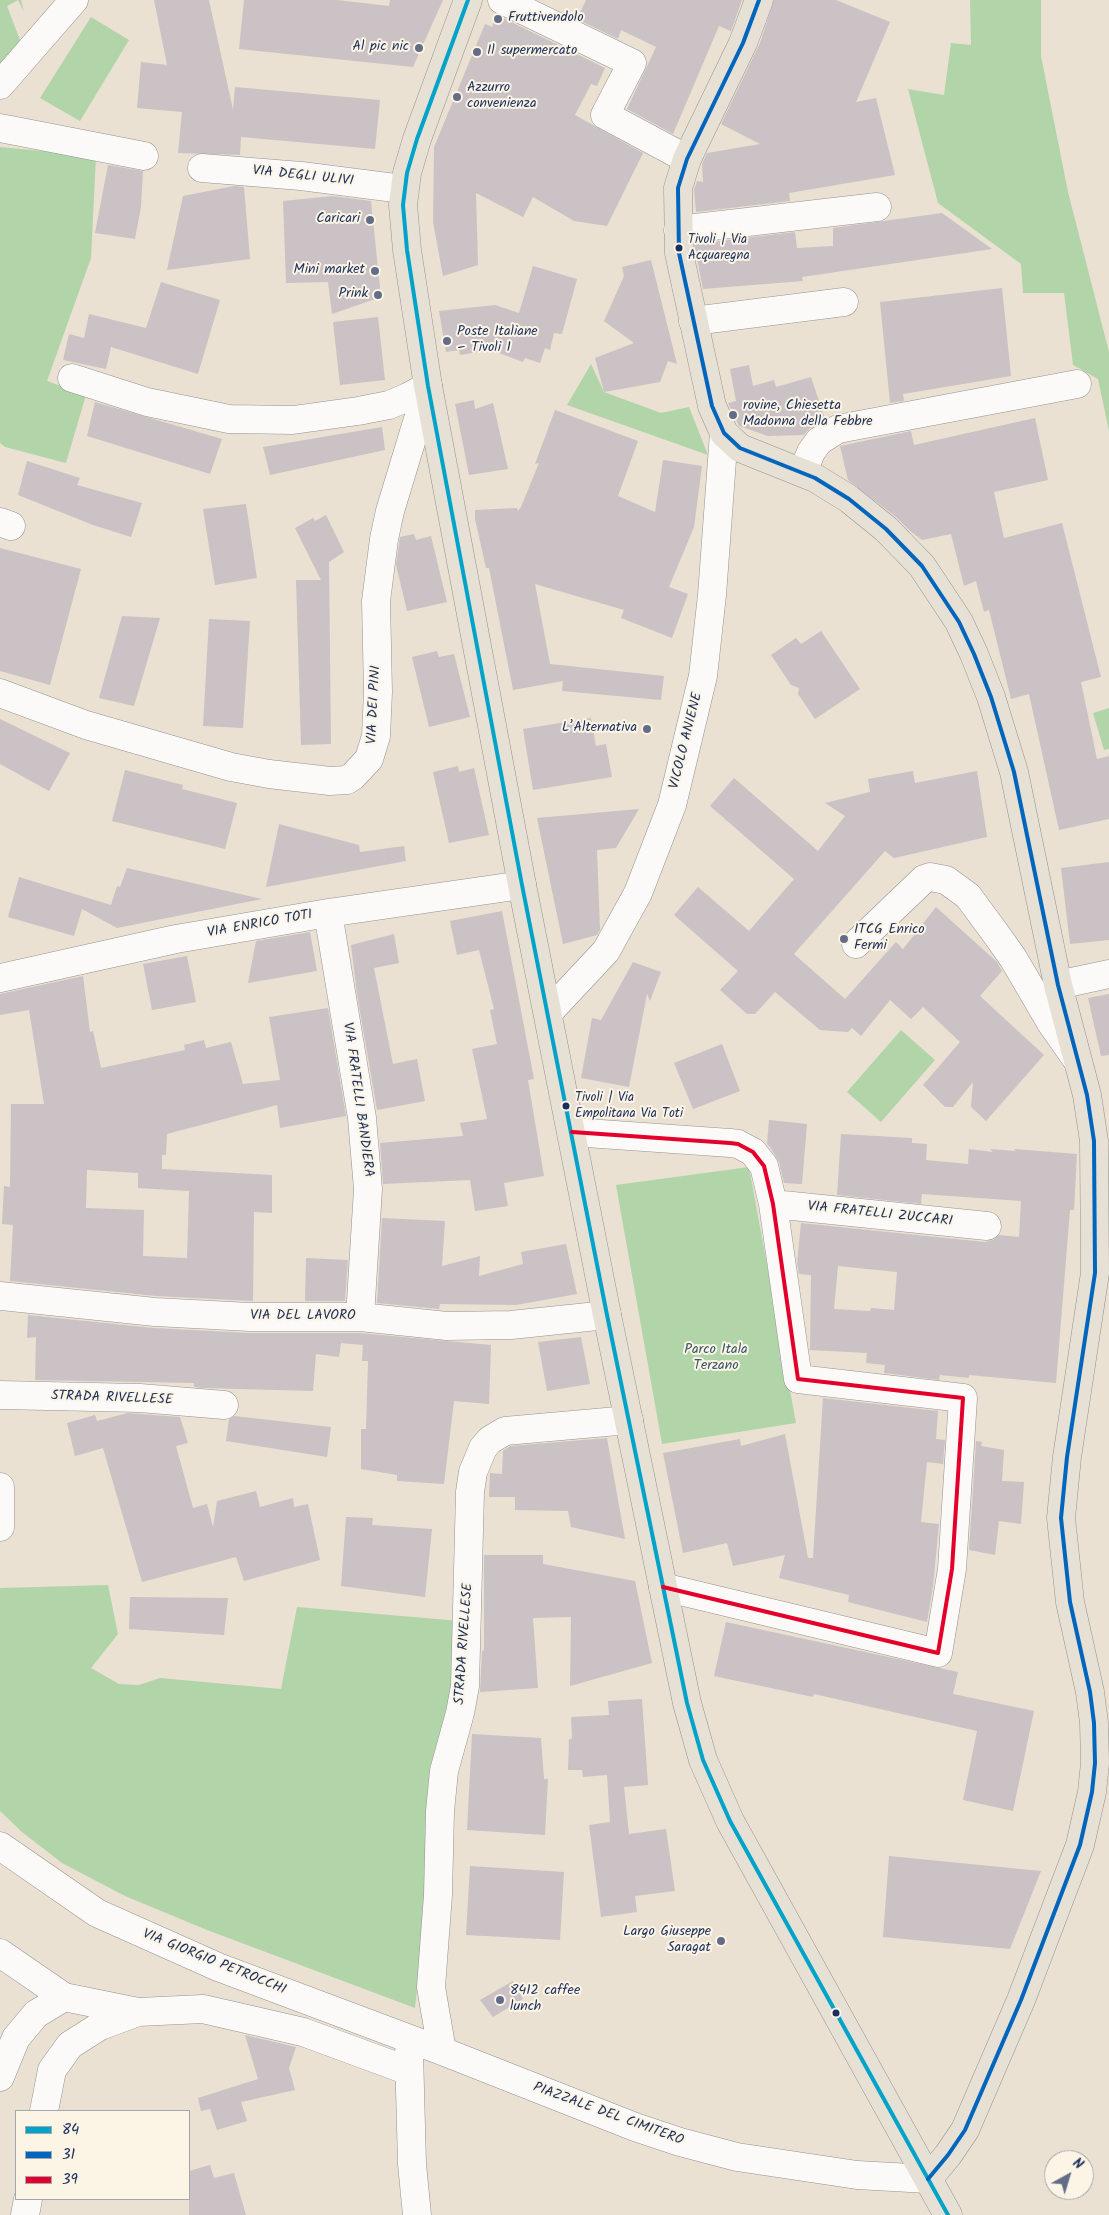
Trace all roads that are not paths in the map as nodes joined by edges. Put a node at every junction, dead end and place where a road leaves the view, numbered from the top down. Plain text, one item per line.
1 (74, 0) edge
2 (468, 0) edge
3 (502, 0) edge
4 (759, 0) edge
5 (0, 85) edge
6 (0, 128) edge
7 (144, 156) dead end
8 (687, 159) junction
9 (202, 168) dead end
10 (403, 189) junction
11 (877, 207) dead end
12 (678, 230) junction
13 (844, 302) dead end
14 (693, 321) junction
15 (72, 378) dead end
16 (1077, 384) dead end
17 (428, 386) junction
18 (724, 433) junction
19 (803, 472) junction
20 (0, 693) edge
21 (522, 884) junction
22 (328, 913) junction
23 (856, 944) dead end
24 (1109, 974) edge
25 (0, 978) edge
26 (1058, 985) junction
27 (548, 1013) junction
28 (1078, 1061) junction
29 (572, 1132) junction
30 (773, 1204) junction
31 (988, 1226) dead end
32 (0, 1296) edge
33 (607, 1314) junction
34 (360, 1318) junction
35 (0, 1395) edge
36 (224, 1405) dead end
37 (629, 1420) junction
38 (0, 1487) edge
39 (0, 1526) edge
40 (663, 1587) junction
41 (0, 1846) edge
42 (0, 1953) edge
43 (64, 1997) junction
44 (138, 2012) junction
45 (408, 2038) junction
46 (442, 2051) junction
47 (409, 2071) junction
48 (0, 2077) edge
49 (44, 2110) edge
50 (928, 2179) junction
51 (28, 2200) edge
52 (25, 2215) edge
53 (417, 2215) edge
54 (948, 2215) edge

1 - 5 street
2 - 10 main road
3 - 8 street
4 - 8 main road
6 - 7 street
8 - 12 main road
9 - 10 street, VIA DEGLI ULIVI
10 - 17 main road
11 - 12 street
12 - 14 main road
13 - 14 street
14 - 18 main road
15 - 17 street
16 - 19 street
17 - 20 street, VIA DEI PINI
17 - 21 main road
18 - 19 main road
18 - 27 street, VICOLO ANIENE
19 - 26 main road
21 - 22 street, VIA ENRICO TOTI
21 - 27 main road
22 - 25 street, VIA ENRICO TOTI
22 - 34 street, VIA FRATELLI BANDIERA
23 - 28 street
24 - 26 street
26 - 28 main road
27 - 29 main road
28 - 50 main road
29 - 30 street
29 - 33 main road
30 - 31 street, VIA FRATELLI ZUCCARI
30 - 40 street
32 - 34 street, VIA DEL LAVORO
33 - 34 street, VIA DEL LAVORO
33 - 37 main road
35 - 36 street, STRADA RIVELLESE
37 - 40 main road
37 - 46 street, STRADA RIVELLESE
38 - 39 street
40 - 50 main road
41 - 45 street, VIA GIORGIO PETROCCHI
42 - 43 street
43 - 44 street
43 - 48 street
44 - 47 street
44 - 49 street
45 - 46 street, VIA GIORGIO PETROCCHI
45 - 47 street
46 - 50 street, PIAZZALE DEL CIMITERO
47 - 53 street
50 - 54 main road
51 - 52 street

